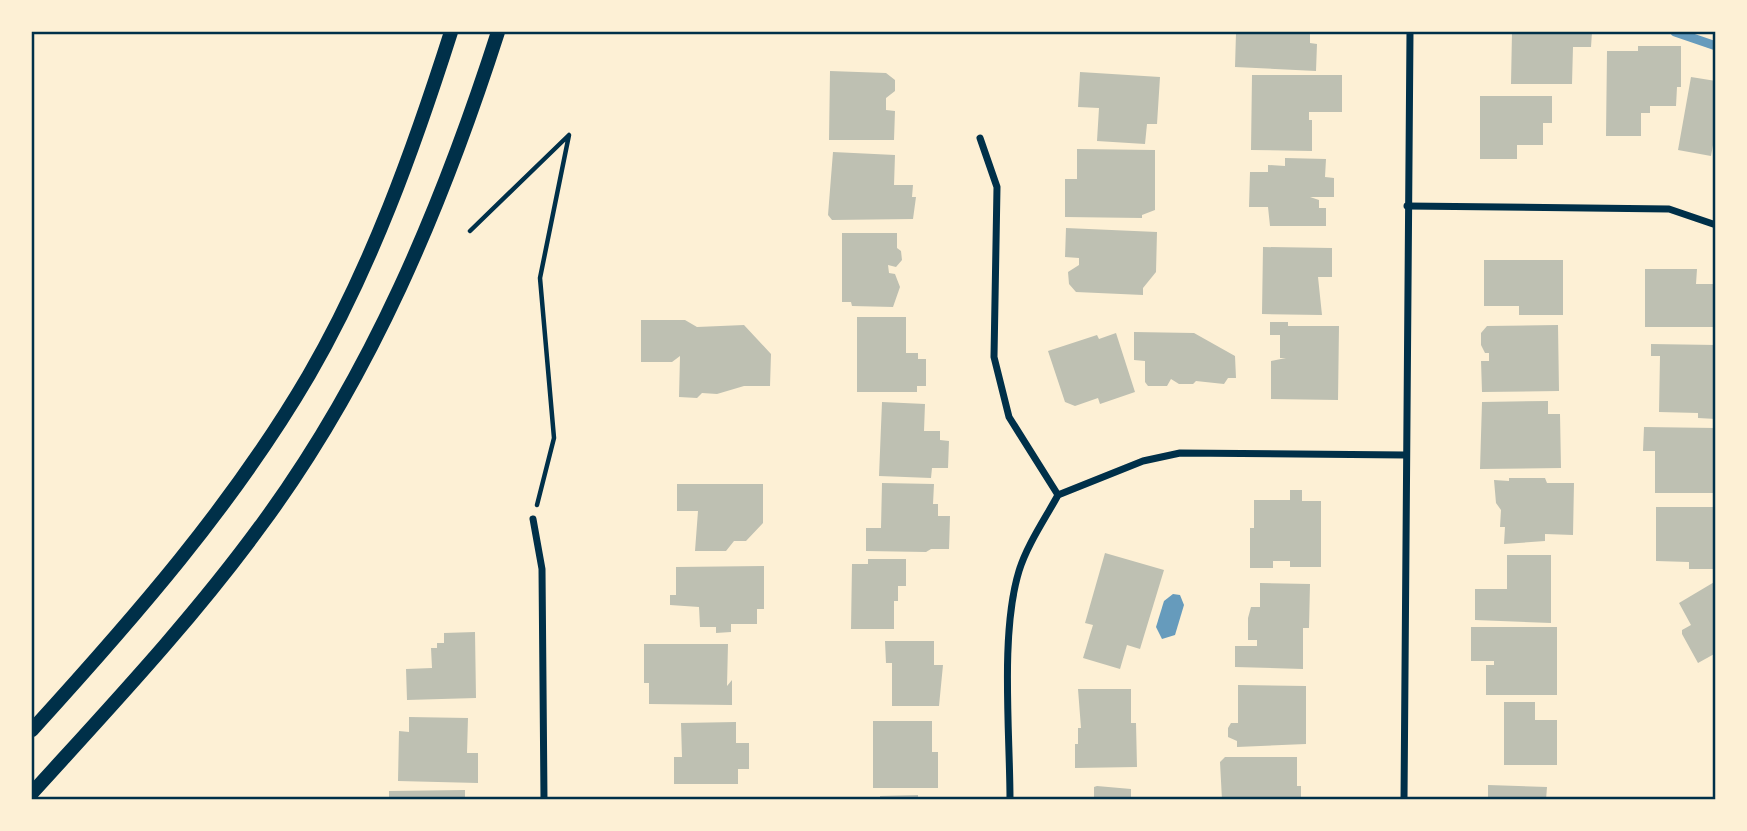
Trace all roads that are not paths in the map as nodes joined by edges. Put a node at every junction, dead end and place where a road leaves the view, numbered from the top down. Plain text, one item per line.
1 (451, 32) edge
2 (498, 32) edge
3 (1410, 32) edge
4 (980, 138) dead end
5 (1407, 206) junction
6 (1716, 225) edge
7 (1405, 455) junction
8 (1058, 495) junction
9 (533, 519) road end
10 (32, 730) edge
11 (32, 793) edge
12 (544, 800) edge
13 (1010, 800) edge
14 (1404, 800) edge

1 - 10 main road
2 - 11 main road
3 - 5 street
4 - 8 street
5 - 6 street
5 - 7 street
7 - 8 street
7 - 14 street
8 - 13 street
9 - 12 street

